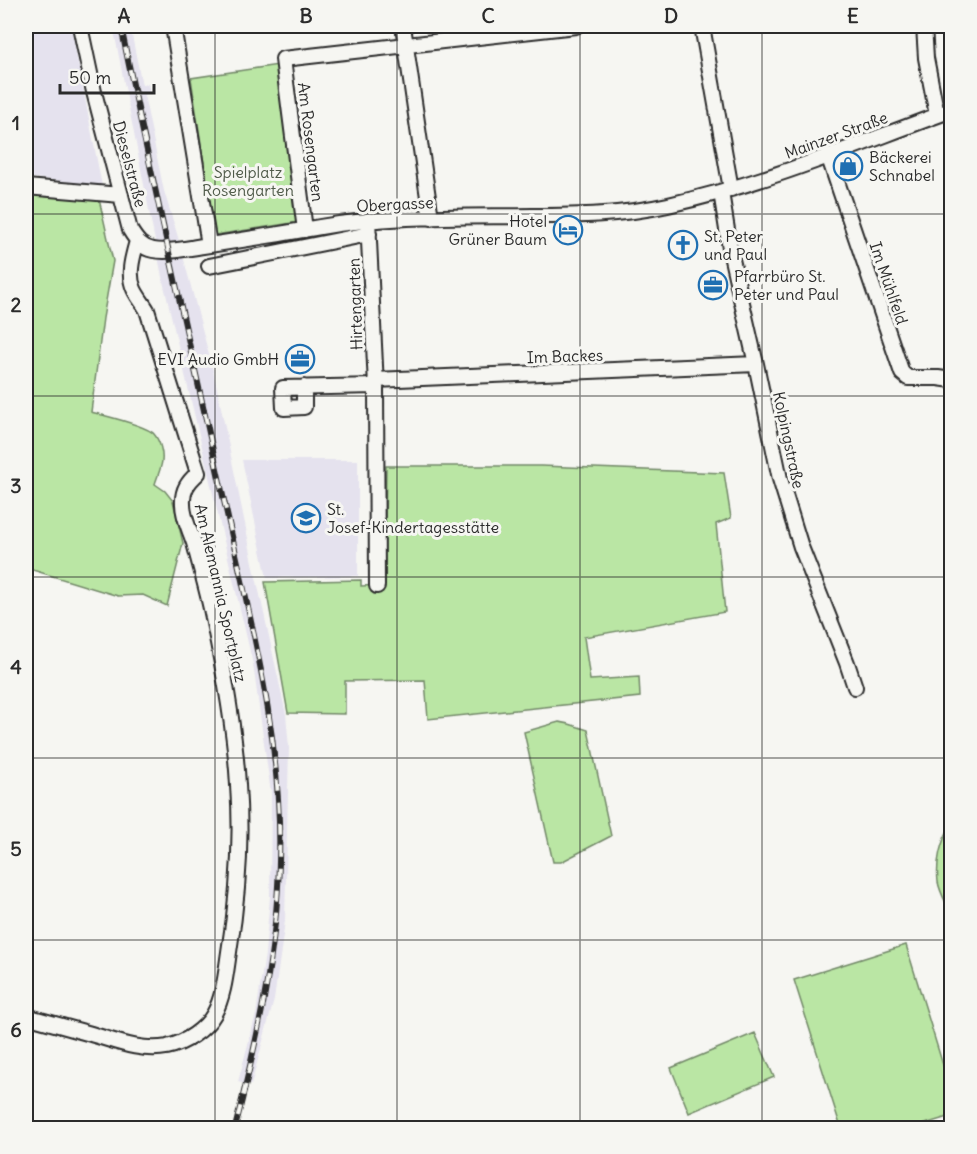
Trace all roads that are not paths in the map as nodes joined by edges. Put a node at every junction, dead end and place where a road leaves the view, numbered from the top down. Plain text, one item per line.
1 (80, 26) edge
2 (173, 26) edge
3 (403, 26) edge
4 (576, 26) edge
5 (702, 26) edge
6 (924, 26) edge
7 (406, 46) junction
8 (951, 110) edge
9 (937, 115) junction
10 (828, 156) junction
11 (26, 187) edge
12 (726, 191) junction
13 (121, 195) junction
14 (431, 218) junction
15 (368, 227) junction
16 (305, 230) junction
17 (137, 241) junction
18 (209, 245) junction
19 (209, 266) dead end
20 (756, 364) junction
21 (951, 380) edge
22 (376, 383) junction
23 (304, 387) dead end
24 (377, 586) dead end
25 (855, 687) dead end
26 (26, 1016) edge

1 - 13 street, Dieselstraße
2 - 18 street
3 - 7 street
4 - 7 street
5 - 12 street, Kolpingstraße
6 - 9 street
7 - 14 street
7 - 16 street, Am Rosengarten
8 - 9 street, Mainzer Straße
9 - 10 street, Mainzer Straße
10 - 12 street, Mainzer Straße
10 - 21 street, Im Mühlfeld
11 - 13 street
12 - 14 street, Obergasse
12 - 20 street, Kolpingstraße
13 - 17 street, Dieselstraße
14 - 15 street, Obergasse
15 - 16 street, Obergasse
15 - 19 street, Obergasse
15 - 22 street, Hirtengarten
16 - 18 street, Obergasse
17 - 18 street, Obergasse
17 - 26 street, Am Alemannia Sportplatz
20 - 22 street, Im Backes
20 - 25 street, Kolpingstraße
22 - 23 street
22 - 24 street, Hirtengarten

